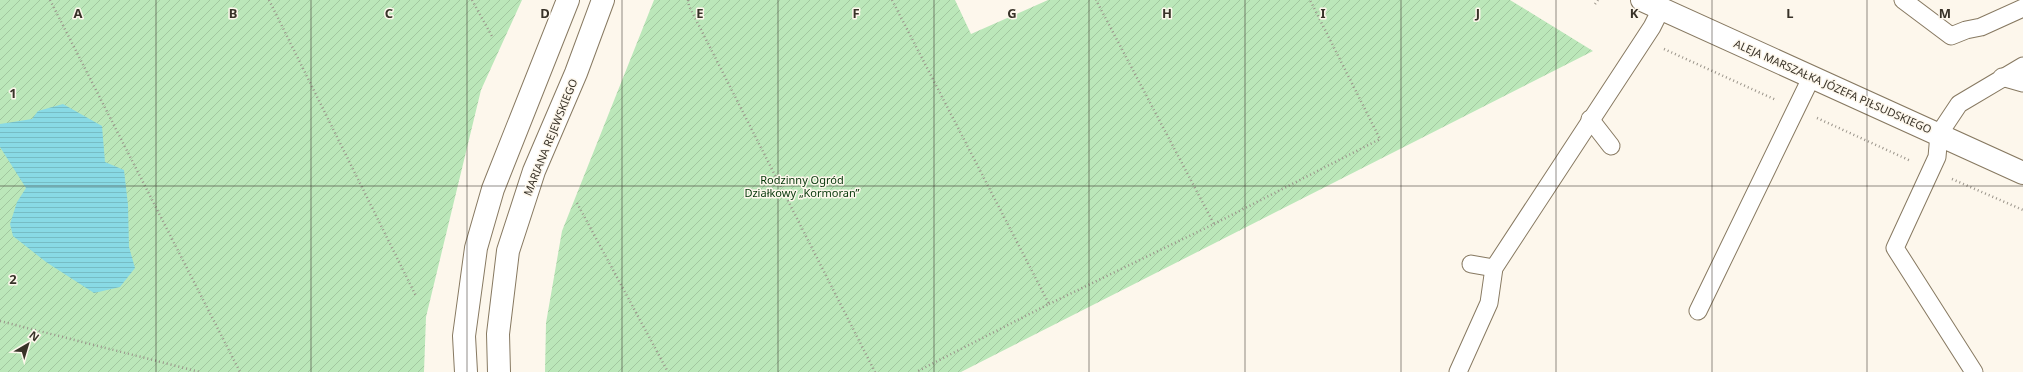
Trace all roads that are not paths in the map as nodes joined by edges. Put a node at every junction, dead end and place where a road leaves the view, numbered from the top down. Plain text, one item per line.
1 (568, 0) edge
2 (603, 0) edge
3 (1903, 0) edge
4 (1652, 4) edge
5 (2023, 8) edge
6 (2023, 66) edge
7 (1812, 76) junction
8 (2002, 77) junction
9 (2023, 83) edge
10 (1590, 119) junction
11 (1939, 134) junction
12 (1611, 146) dead end
13 (2023, 173) edge
14 (1471, 264) dead end
15 (1494, 268) junction
16 (1698, 311) dead end
17 (466, 372) edge
18 (499, 372) edge
19 (1458, 372) edge
20 (1974, 372) edge

1 - 17 street
2 - 18 street, MARIANA REJEWSKIEGO
3 - 5 lane
4 - 7 street, ALEJA MARSZAŁKA JÓZEFA PIŁSUDSKIEGO
4 - 10 lane
6 - 8 lane
7 - 11 street, ALEJA MARSZAŁKA JÓZEFA PIŁSUDSKIEGO
7 - 16 lane
8 - 9 lane
8 - 11 lane
10 - 12 lane
10 - 15 lane
11 - 13 street, ALEJA MARSZAŁKA JÓZEFA PIŁSUDSKIEGO
11 - 20 lane
14 - 15 lane
15 - 19 lane

